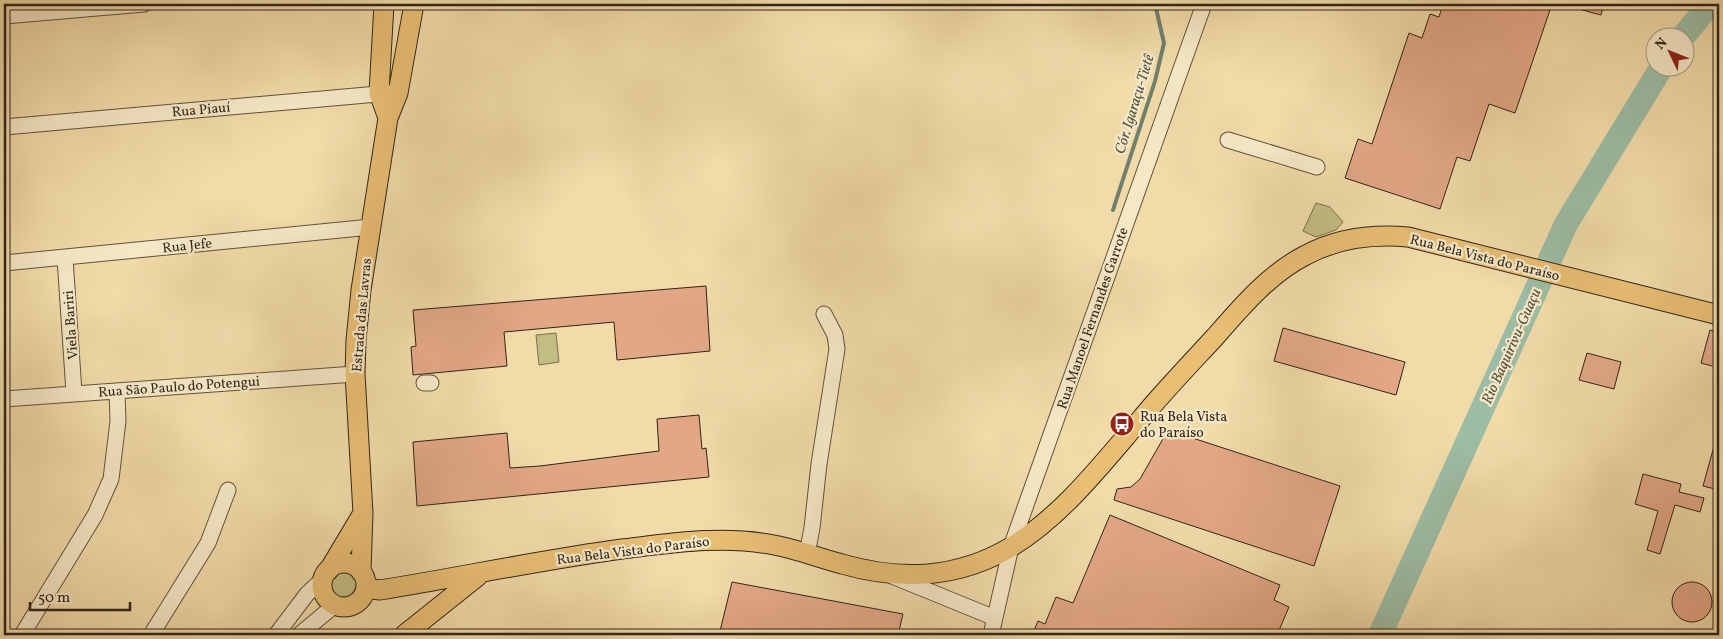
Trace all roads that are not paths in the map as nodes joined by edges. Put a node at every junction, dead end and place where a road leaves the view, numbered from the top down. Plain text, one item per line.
1 (144, 4) edge
2 (384, 4) edge
3 (414, 4) edge
4 (1204, 4) edge
5 (4, 16) edge
6 (398, 93) junction
7 (378, 94) junction
8 (388, 118) junction
9 (4, 127) edge
10 (1228, 140) dead end
11 (1317, 167) dead end
12 (371, 227) junction
13 (65, 258) junction
14 (4, 264) edge
15 (824, 314) dead end
16 (1719, 316) edge
17 (355, 374) junction
18 (117, 391) junction
19 (74, 393) junction
20 (4, 399) edge
21 (228, 490) dead end
22 (363, 513) junction
23 (1011, 547) junction
24 (807, 554) junction
25 (326, 574) junction
26 (481, 574) junction
27 (888, 575) junction
28 (361, 588) junction
29 (453, 595) junction
30 (335, 605) junction
31 (995, 618) junction
32 (22, 635) edge
33 (151, 635) edge
34 (276, 635) edge
35 (299, 635) edge
36 (404, 635) edge
37 (991, 635) edge

1 - 5 street
2 - 7 main road
3 - 6 main road, Estrada das Lavras
4 - 23 street, Rua Manoel Fernandes Garrote
6 - 7 street, Rua Piauí
6 - 8 main road, Estrada das Lavras
7 - 8 main road
7 - 9 street, Rua Piauí
8 - 12 main road, Estrada das Lavras
10 - 11 street
12 - 13 street, Rua Jefe
12 - 17 main road, Estrada das Lavras
13 - 14 street, Rua Jefe
13 - 19 street, Viela Bariri
15 - 24 street
16 - 23 main road, Rua Bela Vista do Paraíso
17 - 18 street, Rua São Paulo do Potengui
17 - 22 main road, Estrada das Lavras
18 - 19 street, Rua São Paulo do Potengui
18 - 32 street
19 - 20 street, Rua São Paulo do Potengui
21 - 33 street
22 - 25 main road
22 - 28 main road, Estrada das Lavras
23 - 27 main road, Rua Bela Vista do Paraíso
23 - 31 street, Rua Manoel Fernandes Garrote
24 - 26 main road, Rua Bela Vista do Paraíso
24 - 27 main road, Rua Bela Vista do Paraíso
25 - 28 main road
25 - 30 main road
25 - 34 street
26 - 28 main road, Rua Bela Vista do Paraíso
26 - 29 main road
27 - 31 street
28 - 29 main road
28 - 30 main road
29 - 36 main road
30 - 35 street
31 - 37 street, Rua Manoel Fernandes Garrote

